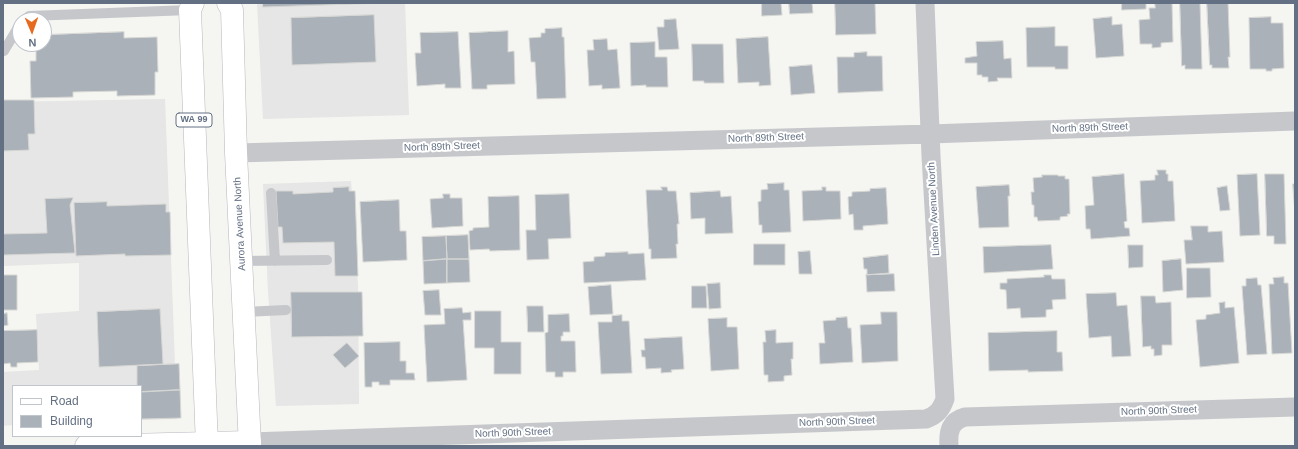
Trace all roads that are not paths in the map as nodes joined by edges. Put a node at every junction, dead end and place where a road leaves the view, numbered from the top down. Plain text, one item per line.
1 (228, 3) edge
2 (925, 3) edge
3 (192, 6) edge
4 (52, 15) edge
5 (12, 38) edge
6 (4, 51) edge
7 (1295, 121) edge
8 (930, 134) junction
9 (236, 153) junction
10 (271, 193) dead end
11 (327, 260) dead end
12 (275, 261) junction
13 (241, 262) junction
14 (286, 310) dead end
15 (244, 312) junction
16 (1295, 407) edge
17 (946, 418) junction
18 (207, 444) edge
19 (250, 444) edge
20 (86, 446) edge
21 (949, 446) edge

1 - 9 main road, Aurora Avenue North
2 - 8 street, Linden Avenue North
3 - 4 lane
3 - 18 main road, WA 99
5 - 6 lane
7 - 8 street, North 89th Street
8 - 9 street, North 89th Street
8 - 17 street, Linden Avenue North
9 - 13 main road, Aurora Avenue North
10 - 12 lane
11 - 12 lane
12 - 13 lane
13 - 15 main road, Aurora Avenue North
14 - 15 lane
15 - 19 main road, Aurora Avenue North
16 - 17 street, North 90th Street
17 - 19 street, North 90th Street
17 - 21 street, Linden Avenue North
18 - 19 main road, North 90th Street
18 - 20 main road, North 90th Street

